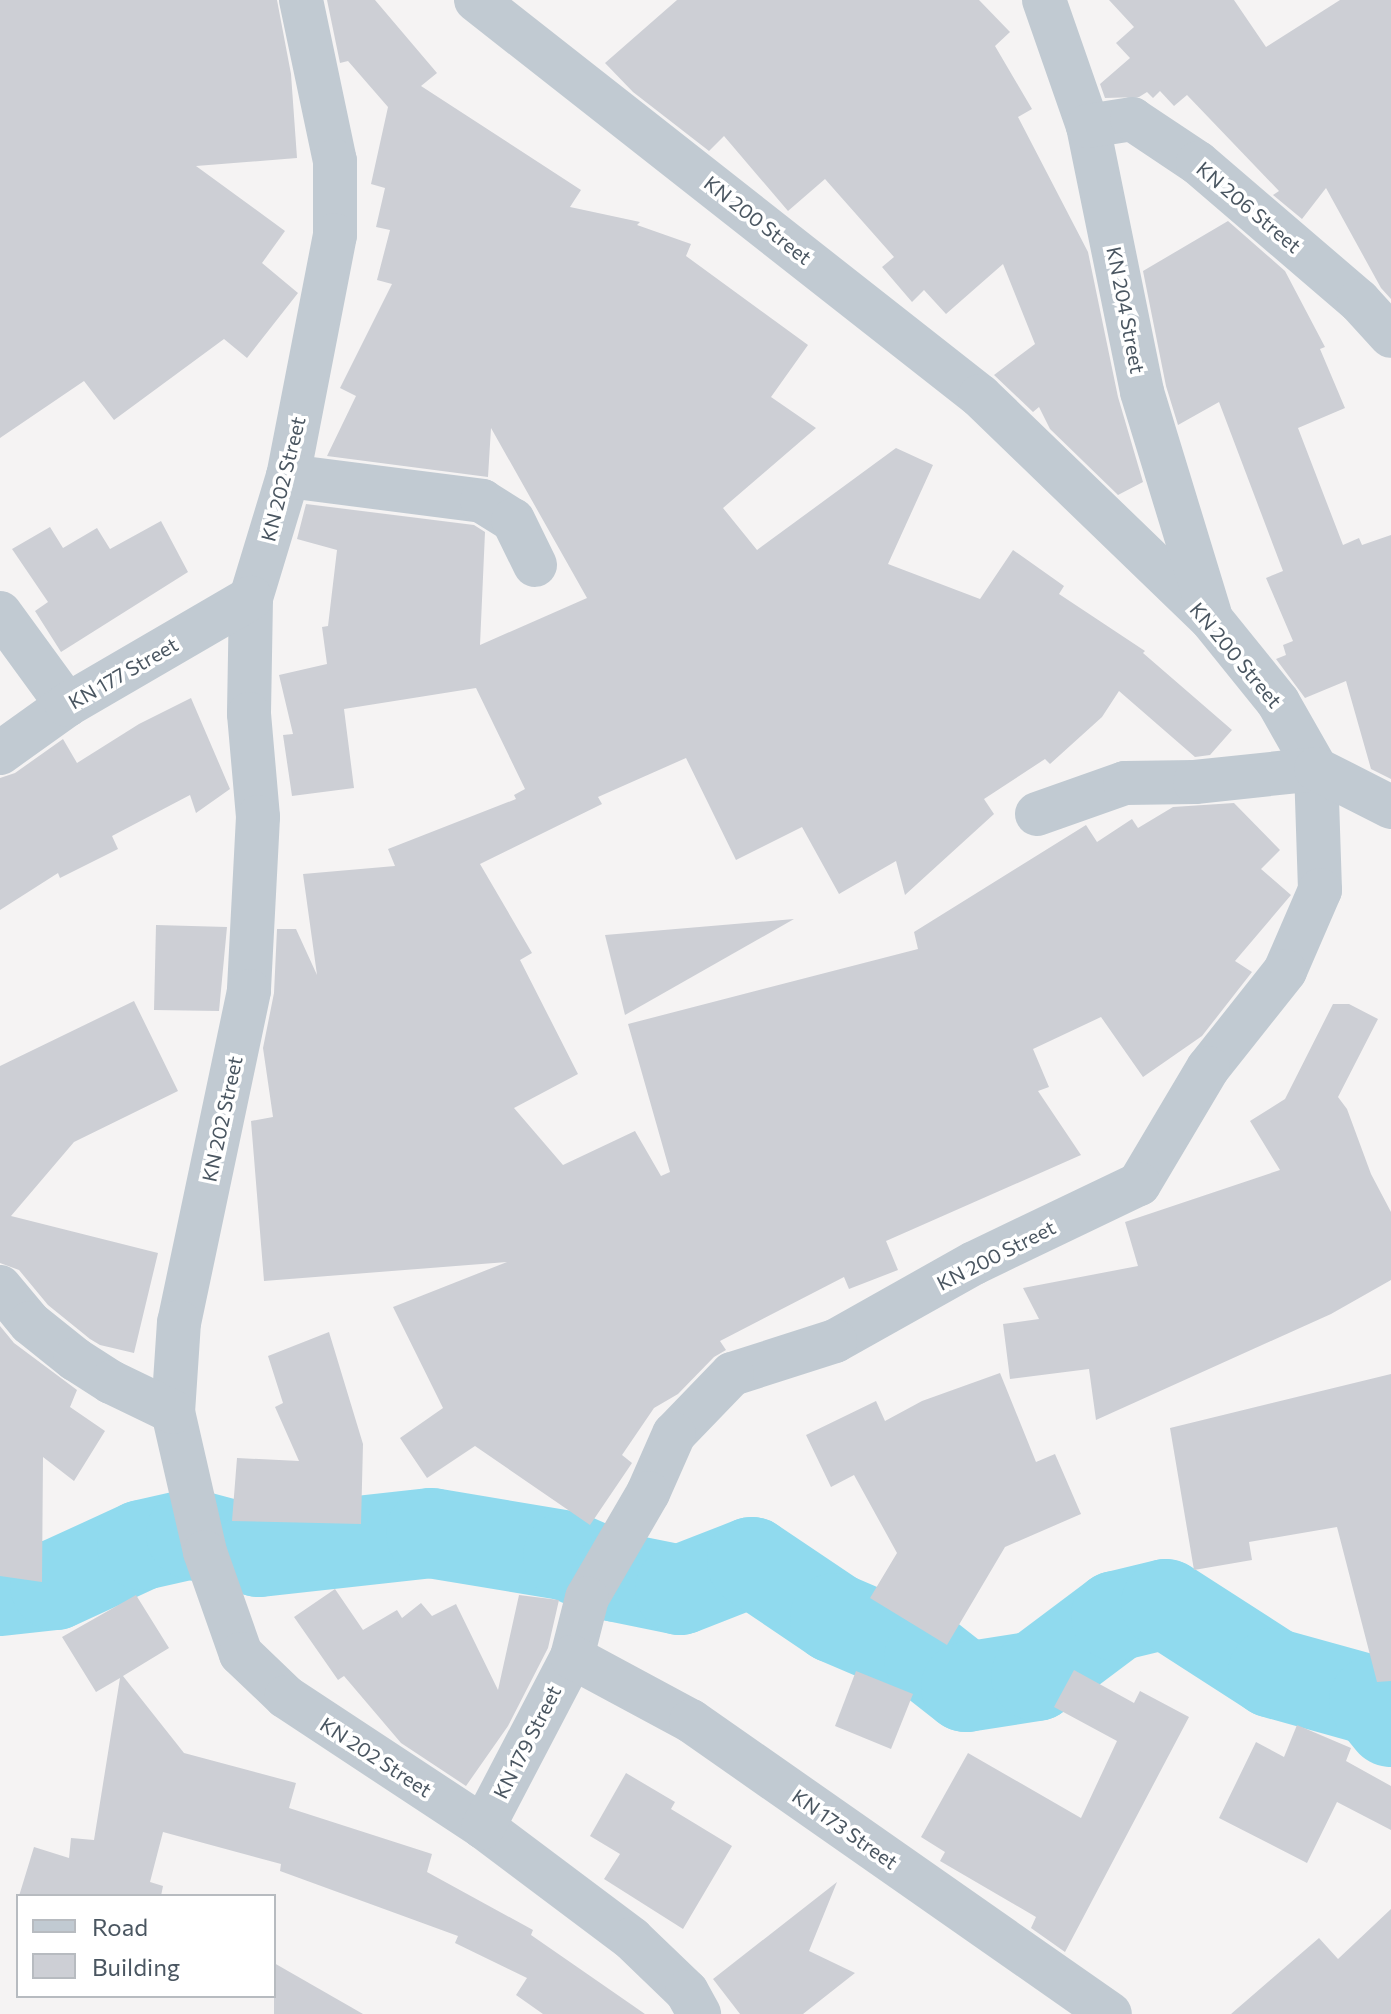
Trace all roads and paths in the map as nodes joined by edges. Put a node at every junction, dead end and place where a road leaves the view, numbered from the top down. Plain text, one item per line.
1 (301, 0) edge
2 (476, 0) edge
3 (1044, 0) edge
4 (1088, 126) junction
5 (1391, 336) edge
6 (288, 476) junction
7 (535, 565) dead end
8 (251, 598) junction
9 (0, 613) edge
10 (1211, 619) junction
11 (67, 705) junction
12 (0, 753) edge
13 (1316, 769) junction
14 (1391, 807) edge
15 (1037, 814) dead end
16 (0, 1287) edge
17 (173, 1412) junction
18 (572, 1657) junction
19 (483, 1827) junction
20 (699, 2014) edge
21 (1110, 2014) edge

1 - 6 street, KN 202 Street
2 - 10 street, KN 200 Street
3 - 4 street, KN 204 Street
4 - 5 street, KN 206 Street
4 - 10 street, KN 204 Street
6 - 7 street
6 - 8 street, KN 202 Street
8 - 11 street, KN 177 Street
8 - 17 street, KN 202 Street
9 - 11 street
10 - 13 street, KN 200 Street
11 - 12 street, KN 177 Street
13 - 14 street
13 - 15 street
13 - 18 street, KN 200 Street
16 - 17 street
17 - 19 street, KN 202 Street
18 - 19 street, KN 179 Street
18 - 21 street, KN 173 Street
19 - 20 street, KN 202 Street

